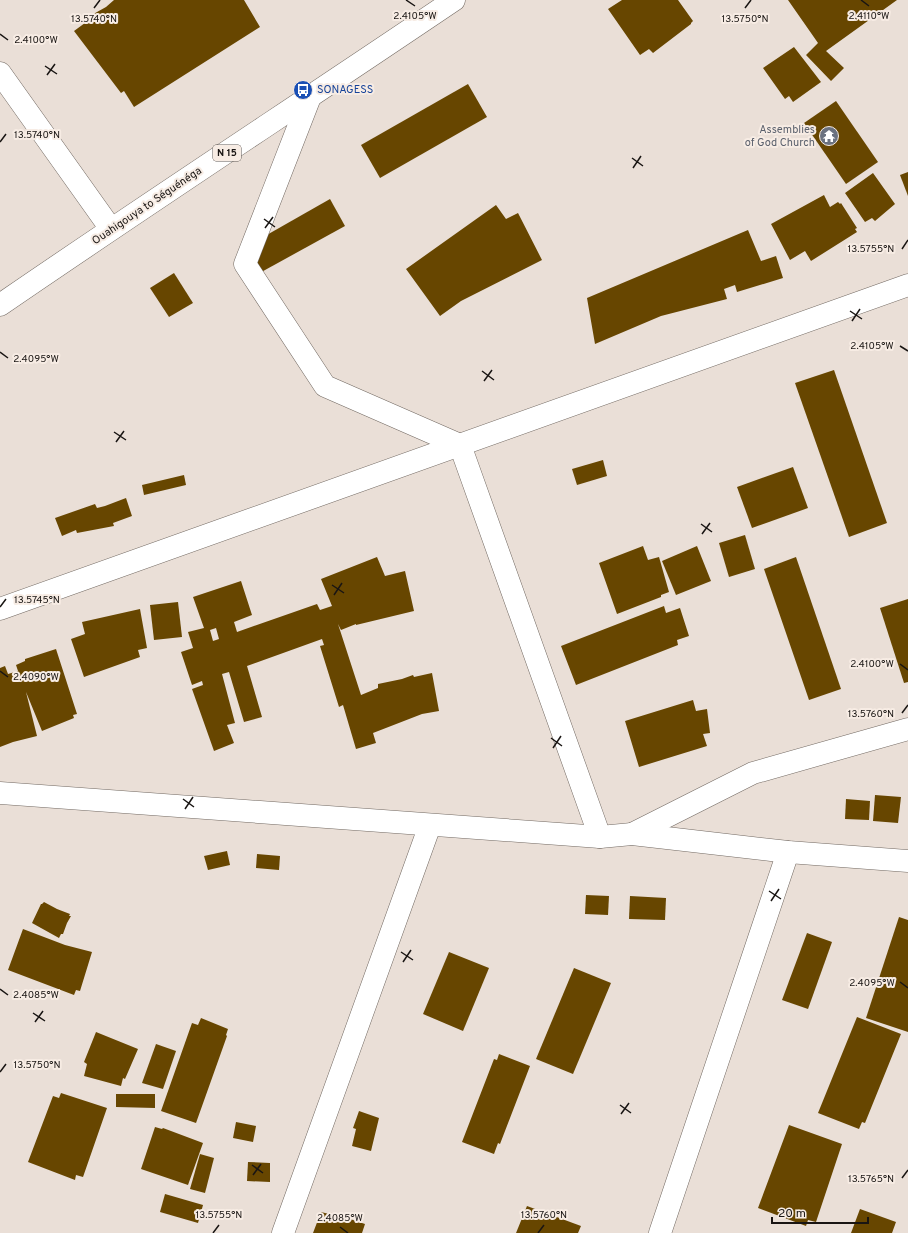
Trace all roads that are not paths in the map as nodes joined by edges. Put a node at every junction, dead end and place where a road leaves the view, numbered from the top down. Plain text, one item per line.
1 (454, 0) edge
2 (0, 73) edge
3 (310, 97) junction
4 (111, 229) junction
5 (908, 285) edge
6 (0, 305) edge
7 (460, 445) junction
8 (0, 609) edge
9 (908, 729) edge
10 (0, 793) edge
11 (430, 825) junction
12 (632, 834) junction
13 (600, 837) junction
14 (788, 852) junction
15 (908, 861) edge
16 (283, 1233) edge
17 (660, 1233) edge

1 - 3 street, Ouahigouya to Séguénéga / N 15
2 - 4 street
3 - 4 street, Ouahigouya to Séguénéga / N 15
3 - 7 street
4 - 6 street, Ouahigouya to Séguénéga / N 15
5 - 7 street
7 - 8 street
7 - 13 street
9 - 12 street
10 - 11 street
11 - 13 street
11 - 16 street
12 - 13 street
12 - 14 street
14 - 15 street
14 - 17 street

